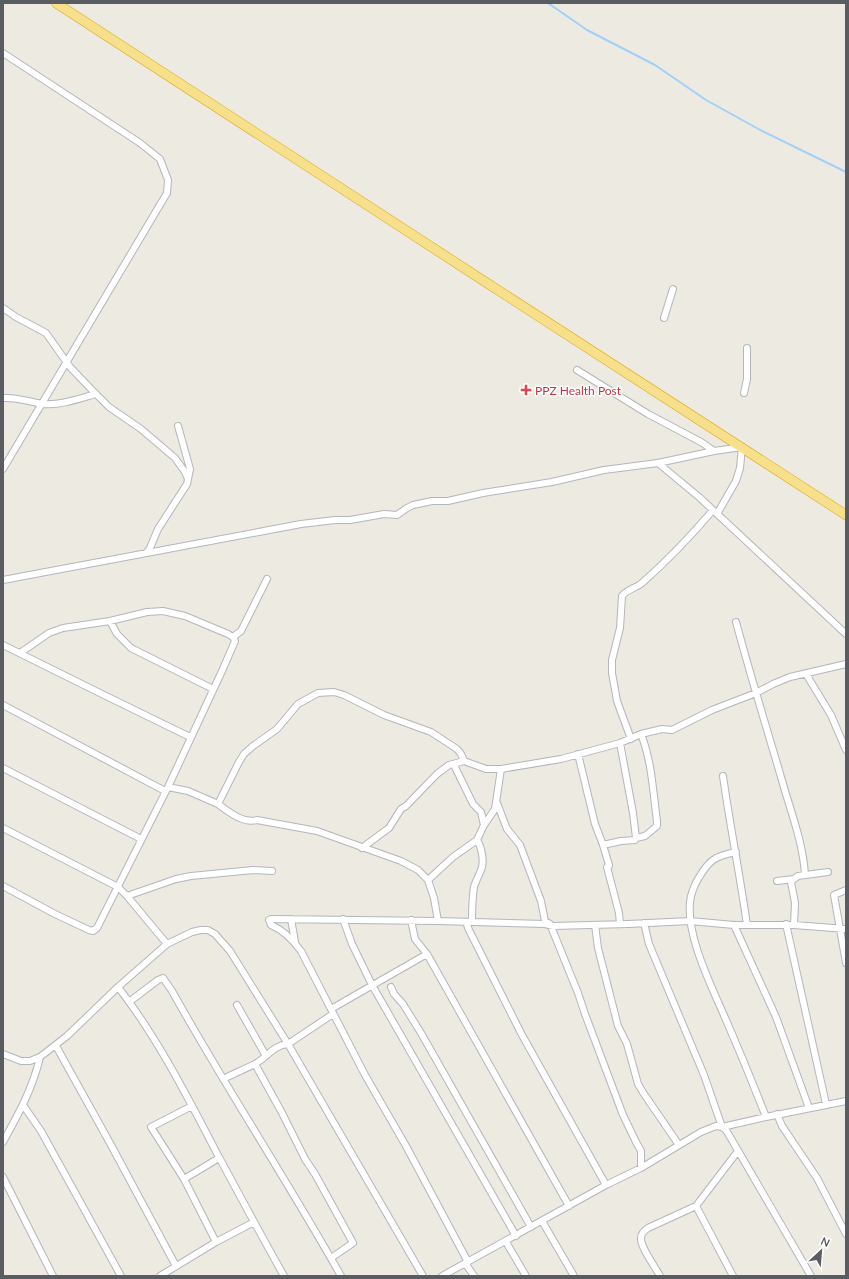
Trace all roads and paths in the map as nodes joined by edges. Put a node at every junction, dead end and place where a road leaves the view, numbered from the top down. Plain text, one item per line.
1 (56, 3) edge
2 (3, 53) edge
3 (673, 289) dead end
4 (3, 308) edge
5 (664, 318) dead end
6 (747, 348) dead end
7 (67, 362) junction
8 (578, 370) dead end
9 (96, 394) junction
10 (744, 394) dead end
11 (3, 398) edge
12 (42, 404) junction
13 (178, 426) dead end
14 (742, 446) junction
15 (714, 451) junction
16 (658, 463) junction
17 (3, 469) edge
18 (188, 479) junction
19 (715, 512) junction
20 (846, 515) edge
21 (146, 553) junction
22 (3, 580) edge
23 (266, 580) dead end
24 (110, 620) junction
25 (736, 622) dead end
26 (846, 634) edge
27 (233, 637) junction
28 (3, 644) edge
29 (20, 653) junction
30 (846, 664) edge
31 (806, 674) junction
32 (213, 689) junction
33 (756, 693) junction
34 (3, 705) edge
35 (641, 734) junction
36 (190, 736) junction
37 (631, 739) junction
38 (620, 743) junction
39 (846, 750) edge
40 (578, 754) junction
41 (464, 761) junction
42 (454, 765) junction
43 (3, 768) edge
44 (501, 769) junction
45 (723, 776) dead end
46 (166, 789) junction
47 (497, 803) junction
48 (218, 804) junction
49 (484, 825) junction
50 (3, 828) edge
51 (636, 838) junction
52 (141, 839) junction
53 (477, 840) junction
54 (603, 845) junction
55 (362, 848) junction
56 (736, 852) junction
57 (272, 871) dead end
58 (828, 872) dead end
59 (805, 875) junction
60 (794, 878) junction
61 (428, 880) junction
62 (777, 881) dead end
63 (3, 886) edge
64 (118, 887) junction
65 (846, 890) edge
66 (127, 896) junction
67 (291, 918) junction
68 (343, 919) junction
69 (411, 920) junction
70 (438, 921) junction
71 (690, 921) junction
72 (469, 922) junction
73 (595, 924) junction
74 (620, 924) junction
75 (644, 924) junction
76 (786, 924) junction
77 (734, 925) junction
78 (747, 925) junction
79 (794, 925) junction
80 (551, 926) junction
81 (843, 929) edge
82 (295, 942) junction
83 (167, 944) junction
84 (427, 954) junction
85 (846, 963) edge
86 (372, 985) junction
87 (118, 987) junction
88 (391, 987) dead end
89 (129, 1002) junction
90 (237, 1005) dead end
91 (332, 1011) junction
92 (288, 1044) junction
93 (56, 1046) junction
94 (3, 1054) edge
95 (266, 1056) junction
96 (40, 1057) junction
97 (255, 1064) junction
98 (223, 1079) junction
99 (846, 1101) edge
100 (826, 1104) junction
101 (23, 1105) junction
102 (192, 1106) junction
103 (809, 1108) junction
104 (777, 1114) junction
105 (766, 1117) junction
106 (722, 1127) junction
107 (3, 1142) edge
108 (679, 1145) junction
109 (738, 1151) junction
110 (220, 1158) junction
111 (641, 1168) junction
112 (3, 1177) edge
113 (184, 1179) junction
114 (606, 1185) junction
115 (569, 1206) junction
116 (696, 1206) junction
117 (542, 1221) junction
118 (254, 1222) junction
119 (531, 1227) junction
120 (846, 1234) edge
121 (516, 1236) junction
122 (216, 1242) junction
123 (506, 1242) junction
124 (330, 1258) junction
125 (467, 1263) junction
126 (176, 1266) junction
127 (53, 1276) edge
128 (121, 1276) edge
129 (160, 1276) edge
130 (284, 1276) edge
131 (341, 1276) edge
132 (423, 1276) edge
133 (442, 1276) edge
134 (474, 1276) edge
135 (526, 1276) edge
136 (574, 1276) edge
137 (660, 1276) edge
138 (733, 1276) edge
139 (811, 1276) edge

1 - 14 highway
2 - 7 street
3 - 5 street
4 - 7 street
6 - 10 street
7 - 9 street
7 - 12 street
8 - 15 street
9 - 12 street
9 - 18 street
11 - 12 street
12 - 17 street
13 - 18 street
14 - 15 street
14 - 19 street
14 - 20 highway
15 - 16 street
16 - 19 street
16 - 21 street
18 - 21 street
19 - 26 street
19 - 37 street
21 - 22 street
23 - 27 street
24 - 27 street
24 - 29 street
24 - 32 street
25 - 33 street
27 - 32 street
28 - 29 street
29 - 36 street
30 - 31 street
31 - 33 street
31 - 39 street
32 - 36 street
33 - 35 street
33 - 59 street
34 - 46 street
35 - 37 street
35 - 51 street
36 - 46 street
37 - 38 street
38 - 40 street
38 - 51 street
40 - 44 street
40 - 54 street
41 - 42 street
41 - 44 street
41 - 48 street
42 - 49 street
42 - 55 street
43 - 52 street
44 - 47 street
45 - 56 street
46 - 48 street
46 - 52 street
47 - 49 street
47 - 80 street
48 - 55 street
49 - 53 street
50 - 64 street
51 - 54 street
52 - 64 street
53 - 61 street
53 - 72 street
54 - 74 street
55 - 61 street
56 - 71 street
56 - 78 street
57 - 66 street
58 - 59 street
59 - 60 street
60 - 62 street
60 - 79 street
61 - 70 street
63 - 64 street
64 - 66 street
65 - 81 street
66 - 83 street
67 - 68 street
67 - 82 street
67 - 82 street
68 - 69 street
68 - 86 street
69 - 70 street
69 - 84 street
70 - 72 street
71 - 75 street
71 - 77 street
71 - 105 street
72 - 80 street
72 - 114 street
73 - 74 street
73 - 80 street
73 - 108 street
74 - 75 street
75 - 106 street
76 - 78 street
76 - 79 street
76 - 100 street
77 - 78 street
77 - 103 street
79 - 81 street
80 - 111 street
81 - 85 street
82 - 91 street
83 - 87 street
83 - 92 street
84 - 86 street
84 - 115 street
86 - 91 street
86 - 121 street
87 - 89 street
87 - 93 street
88 - 119 street
89 - 98 street
89 - 102 street
90 - 95 street
91 - 92 street
91 - 125 street
92 - 95 street
92 - 132 street
93 - 96 street
93 - 126 street
94 - 96 street
95 - 97 street
96 - 101 street
97 - 98 street
97 - 124 street
98 - 124 street
99 - 100 street
100 - 103 street
101 - 107 street
101 - 128 street
102 - 110 street
102 - 113 street
103 - 104 street
104 - 105 street
104 - 120 street
105 - 106 street
106 - 108 street
106 - 109 street
108 - 111 street
109 - 116 street
109 - 139 street
110 - 113 street
110 - 118 street
111 - 114 street
112 - 127 street
113 - 122 street
114 - 115 street
115 - 117 street
116 - 137 street
116 - 138 street
117 - 119 street
117 - 136 street
118 - 122 street
118 - 130 street
119 - 121 street
121 - 123 street
122 - 126 street
123 - 125 street
123 - 135 street
124 - 131 street
125 - 133 street
125 - 134 street
126 - 129 street

